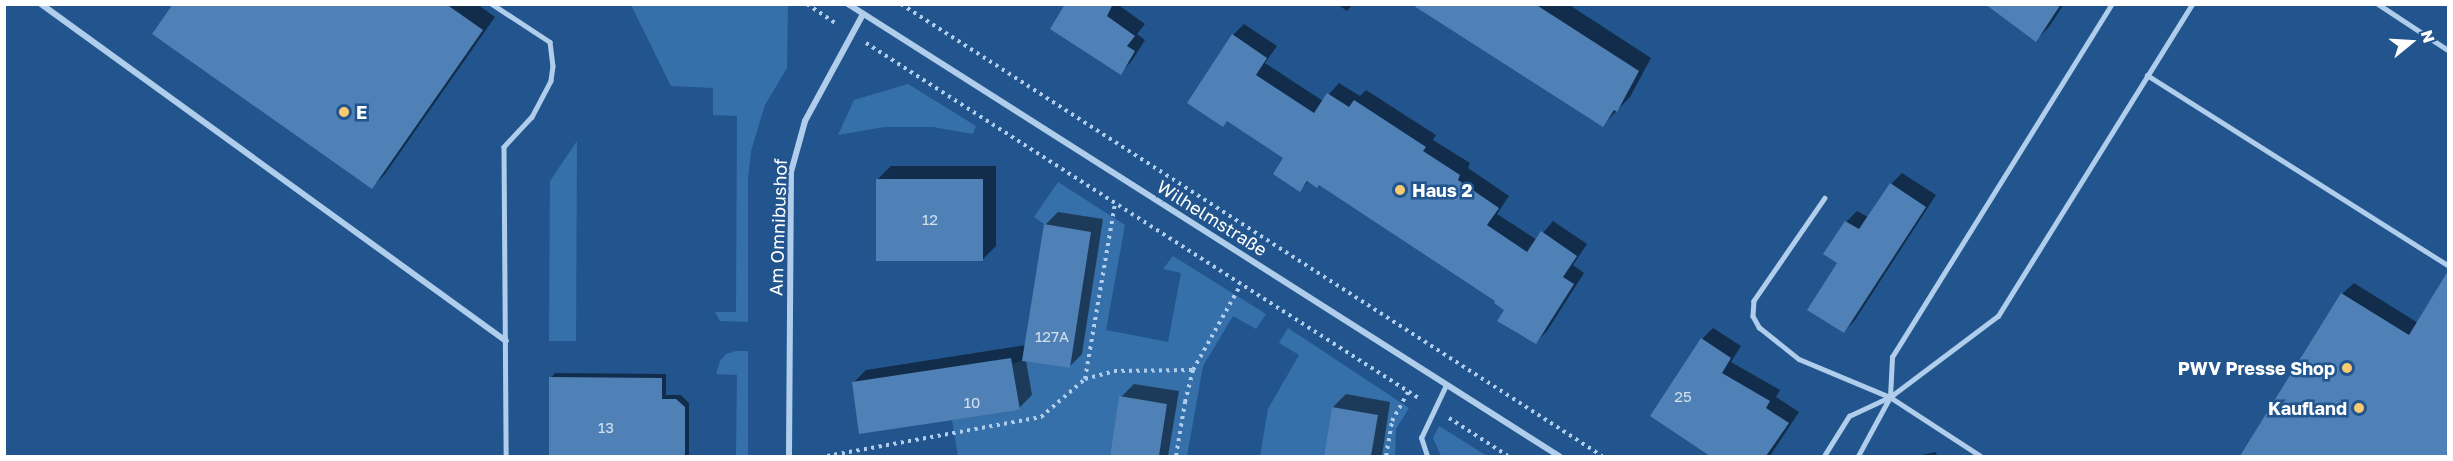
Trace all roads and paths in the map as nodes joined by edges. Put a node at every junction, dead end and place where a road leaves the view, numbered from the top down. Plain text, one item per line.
1 (41, 4) edge
2 (492, 4) edge
3 (807, 4) edge
4 (848, 4) edge
5 (901, 4) edge
6 (2112, 4) edge
7 (2192, 4) edge
8 (2378, 4) edge
9 (864, 15) junction
10 (853, 34) junction
11 (2448, 50) edge
12 (2147, 75) junction
13 (1826, 198) dead end
14 (1115, 203) junction
15 (2448, 265) edge
16 (1241, 284) junction
17 (506, 341) junction
18 (1193, 370) junction
19 (1085, 379) junction
20 (1446, 385) junction
21 (1408, 392) junction
22 (1890, 397) junction
23 (1434, 409) junction
24 (506, 456) edge
25 (789, 456) edge
26 (827, 456) edge
27 (1176, 456) edge
28 (1386, 456) edge
29 (1427, 456) edge
30 (1508, 456) edge
31 (1559, 456) edge
32 (1602, 456) edge
33 (1824, 456) edge
34 (1858, 456) edge
35 (1981, 456) edge

1 - 17 street
2 - 17 lane
3 - 10 path
4 - 9 street, Wilhelmstraße
5 - 32 path
6 - 22 lane
7 - 12 lane
8 - 11 lane
9 - 10 street, Am Omnibushof
9 - 20 street, Wilhelmstraße
10 - 14 path
10 - 25 street, Am Omnibushof
12 - 15 lane
12 - 22 lane
13 - 22 lane
14 - 16 path
14 - 19 path
16 - 18 path
16 - 21 path
17 - 24 lane
18 - 19 path
18 - 27 path
19 - 26 path
20 - 23 lane
20 - 31 street, Wilhelmstraße
21 - 23 path
21 - 28 path
22 - 33 lane
22 - 34 lane
22 - 35 lane
23 - 29 lane
23 - 30 path

